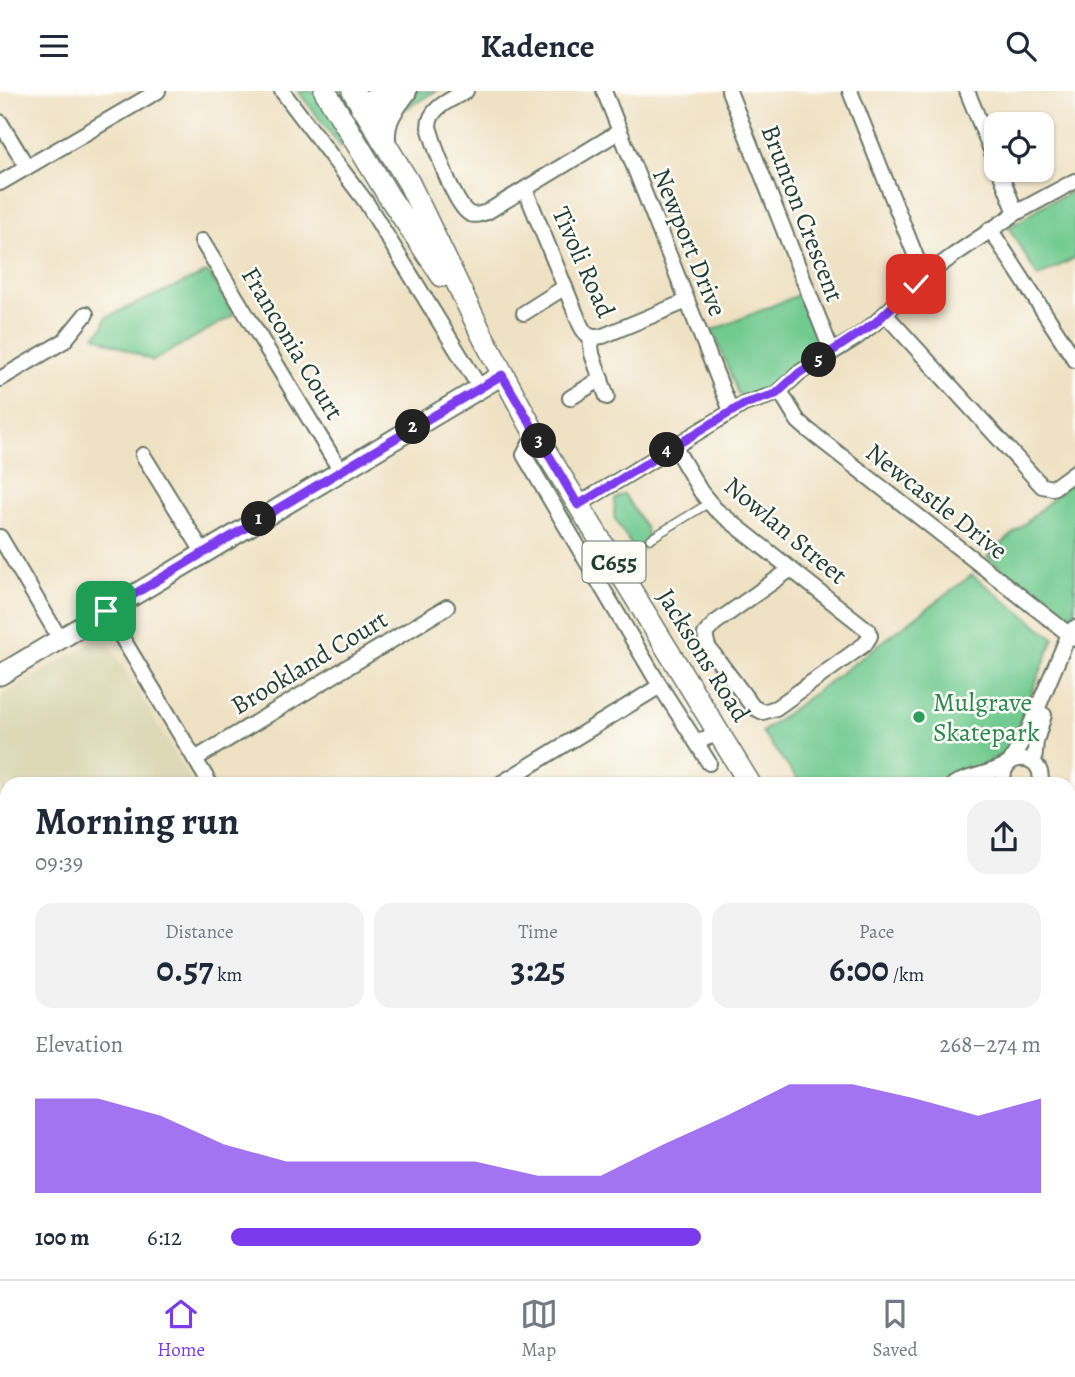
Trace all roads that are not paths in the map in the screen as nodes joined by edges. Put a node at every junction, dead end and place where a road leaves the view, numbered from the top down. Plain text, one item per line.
1 (158, 91) edge
2 (282, 91) edge
3 (388, 91) edge
4 (404, 91) edge
5 (466, 91) edge
6 (604, 91) edge
7 (729, 91) edge
8 (850, 91) edge
9 (967, 91) edge
10 (344, 103) edge
11 (0, 122) edge
12 (620, 131) junction
13 (984, 133) edge
14 (383, 139) junction
15 (27, 167) junction
16 (1075, 181) edge
17 (1004, 182) edge
18 (0, 183) edge
19 (526, 189) junction
20 (1016, 213) junction
21 (990, 229) junction
22 (202, 241) dead end
23 (924, 277) junction
24 (565, 287) junction
25 (687, 301) junction
26 (524, 313) dead end
27 (86, 314) dead end
28 (885, 314) junction
29 (483, 337) junction
30 (590, 337) junction
31 (832, 352) junction
32 (1075, 360) edge
33 (502, 375) junction
34 (0, 379) edge
35 (601, 379) junction
36 (480, 388) junction
37 (780, 391) junction
38 (607, 397) dead end
39 (570, 398) dead end
40 (731, 411) junction
41 (535, 434) junction
42 (674, 446) junction
43 (143, 455) dead end
44 (340, 470) junction
45 (1075, 472) edge
46 (709, 503) junction
47 (578, 505) junction
48 (0, 537) edge
49 (648, 541) dead end
50 (203, 552) junction
51 (791, 569) junction
52 (447, 607) dead end
53 (106, 611) junction
54 (1073, 635) edge
55 (60, 639) junction
56 (0, 675) edge
57 (660, 687) junction
58 (720, 733) junction
59 (696, 742) junction
60 (195, 759) junction
61 (1034, 762) junction
62 (709, 763) dead end
63 (1009, 763) junction
64 (206, 777) edge
65 (511, 777) edge
66 (746, 777) edge
67 (969, 777) edge
68 (1002, 777) edge
69 (1041, 777) edge

1 - 15 street
2 - 36 street
3 - 10 highway
4 - 14 highway
5 - 19 street
6 - 12 street, Newport Drive
7 - 31 street, Brunton Crescent
8 - 23 street
9 - 13 street
10 - 14 main road, Jacksons Road / C655
10 - 29 main road, Jacksons Road / C655
11 - 15 street
12 - 19 street
12 - 25 street, Newport Drive
14 - 29 main road, Jacksons Road / C655
15 - 18 street
16 - 20 street
17 - 20 street
19 - 24 street, Tivoli Road
20 - 21 street
21 - 23 street
21 - 32 street
22 - 44 street, Franconia Court
23 - 28 street
24 - 26 street
24 - 30 street, Tivoli Road
25 - 30 street, Tivoli Road
25 - 40 street, Newport Drive
27 - 34 street
28 - 31 street
28 - 45 street
29 - 33 main road, Jacksons Road / C655
30 - 35 street
31 - 37 street
33 - 36 street
33 - 41 main road, Jacksons Road / C655
35 - 38 street
35 - 39 street
36 - 44 street
37 - 40 street
37 - 54 street, Newcastle Drive
40 - 42 street
41 - 47 main road, Jacksons Road / C655
41 - 57 street
42 - 46 street, Nowlan Street
42 - 47 street
43 - 50 street
44 - 50 street
46 - 49 lane
46 - 51 street, Nowlan Street
47 - 58 main road, Jacksons Road / C655
48 - 55 street
50 - 53 street
51 - 51 street, Nowlan Street
52 - 60 street, Brookland Court
53 - 55 street
53 - 60 street
54 - 61 street
54 - 63 street
55 - 56 street
57 - 59 street
57 - 65 street
58 - 59 street
58 - 66 main road, Jacksons Road / C655
59 - 62 street
60 - 64 street
61 - 63 street
61 - 69 street
63 - 67 street
63 - 68 street

